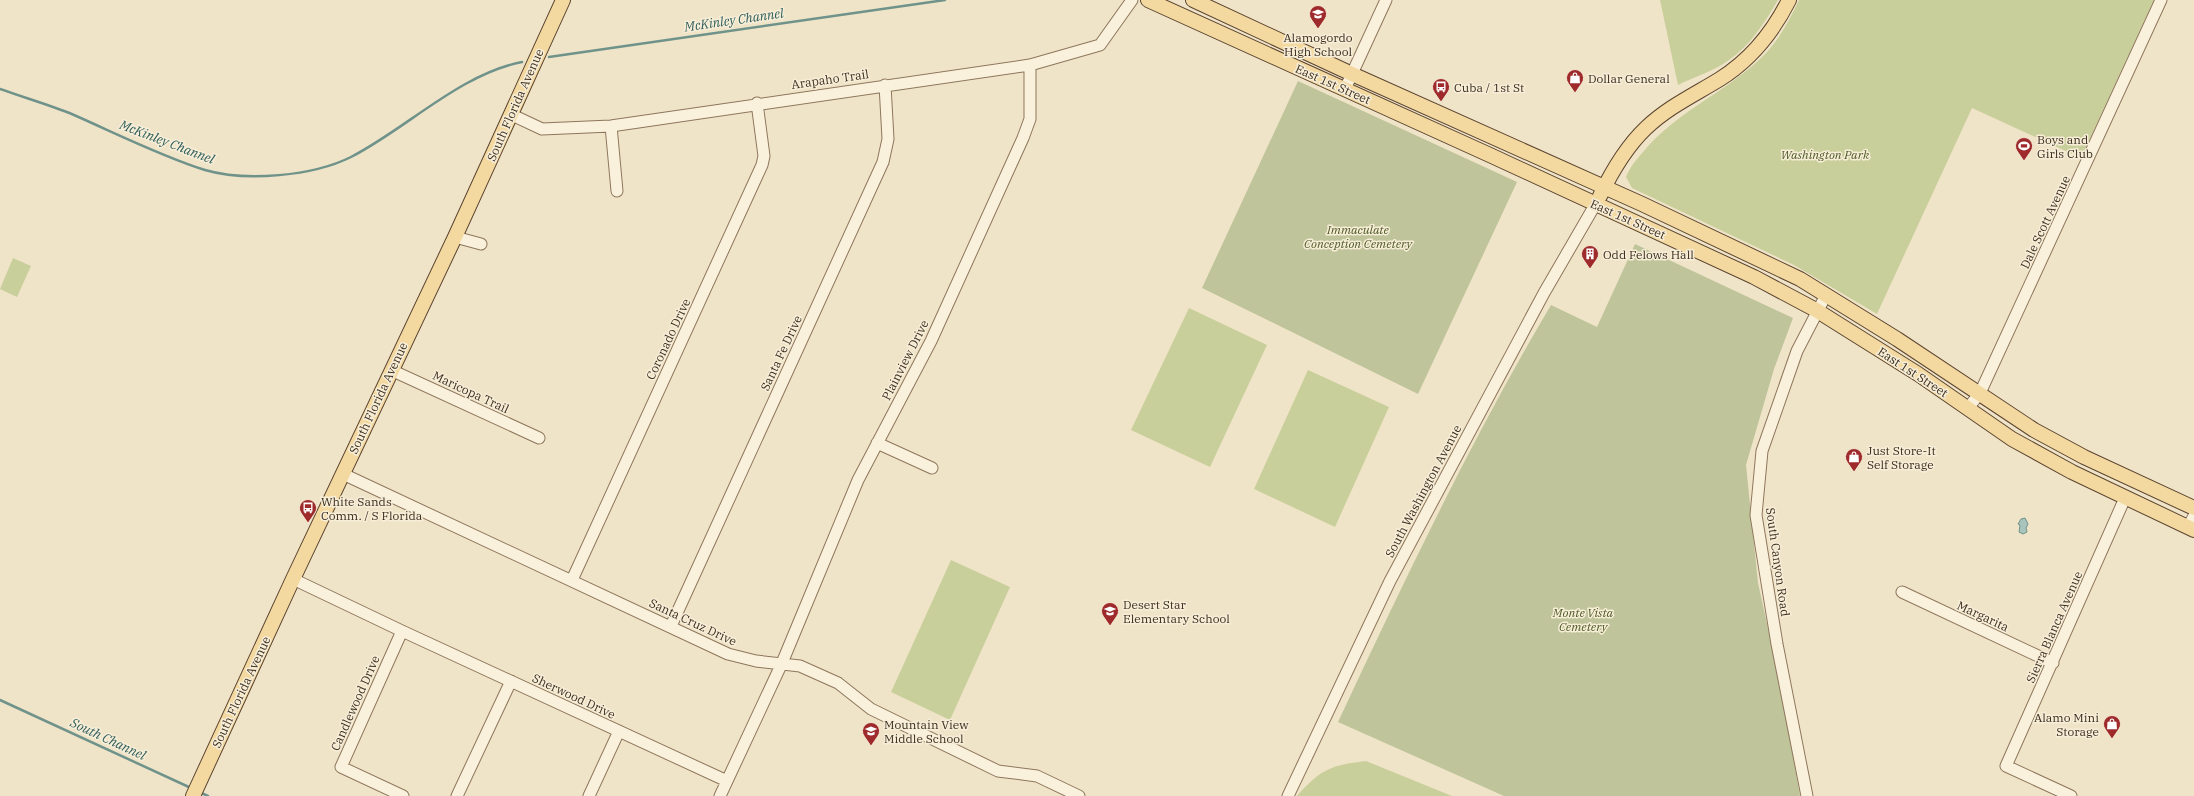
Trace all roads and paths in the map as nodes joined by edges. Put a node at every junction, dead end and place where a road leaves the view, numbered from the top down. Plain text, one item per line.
1 (563, 0) edge
2 (1132, 0) edge
3 (1148, 0) edge
4 (1193, 0) edge
5 (1386, 0) edge
6 (1789, 0) edge
7 (2162, 0) edge
8 (1246, 25) junction
9 (1237, 40) junction
10 (1030, 65) junction
11 (1352, 74) junction
12 (885, 85) junction
13 (1345, 89) junction
14 (757, 103) junction
15 (510, 114) junction
16 (611, 126) junction
17 (1604, 188) junction
18 (617, 191) dead end
19 (1595, 205) junction
20 (456, 237) junction
21 (481, 244) dead end
22 (1826, 295) junction
23 (1816, 310) junction
24 (391, 370) junction
25 (1980, 393) junction
26 (1968, 408) junction
27 (539, 438) dead end
28 (877, 443) junction
29 (932, 468) dead end
30 (343, 474) junction
31 (2125, 498) junction
32 (2194, 508) edge
33 (2192, 524) edge
34 (293, 579) junction
35 (572, 580) junction
36 (1902, 592) dead end
37 (671, 626) junction
38 (402, 632) junction
39 (782, 663) junction
40 (2053, 663) junction
41 (511, 681) junction
42 (619, 731) junction
43 (727, 781) junction
44 (193, 796) edge
45 (403, 796) edge
46 (457, 796) edge
47 (589, 796) edge
48 (720, 796) edge
49 (1079, 796) edge
50 (1288, 796) edge
51 (1807, 796) edge
52 (2071, 796) edge

1 - 15 main road, South Florida Avenue
2 - 10 street, Arapaho Trail
3 - 9 main road, East 1st Street
4 - 8 main road, East 1st Street
5 - 11 street
6 - 17 main road
7 - 25 street, Dale Scott Avenue
8 - 9 street
8 - 11 main road, East 1st Street
9 - 13 main road, East 1st Street
10 - 12 street, Arapaho Trail
10 - 28 street, Plainview Drive
11 - 13 street
11 - 17 main road, East 1st Street
12 - 14 street, Arapaho Trail
12 - 37 street, Santa Fe Drive
13 - 19 main road, East 1st Street
14 - 16 street, Arapaho Trail
14 - 35 street, Coronado Drive
15 - 16 street, Arapaho Trail
15 - 20 main road, South Florida Avenue
16 - 18 street
17 - 19 main road
17 - 22 main road, East 1st Street
19 - 23 main road, East 1st Street
19 - 50 street, South Washington Avenue
20 - 21 street
20 - 24 main road, South Florida Avenue
22 - 23 street, South Canyon Road
22 - 25 main road, East 1st Street
23 - 26 main road, East 1st Street
23 - 51 street, South Canyon Road
24 - 27 street, Maricopa Trail
24 - 30 main road, South Florida Avenue
25 - 26 street, Dale Scott Avenue
25 - 32 main road, East 1st Street
26 - 31 main road, East 1st Street
28 - 29 street
28 - 39 street, Plainview Drive
30 - 34 main road, South Florida Avenue
30 - 35 street, Santa Cruz Drive
31 - 33 main road, East 1st Street
31 - 40 street, Sierra Blanca Avenue
34 - 38 street, Sherwood Drive
34 - 44 main road, South Florida Avenue
35 - 37 street, Santa Cruz Drive
36 - 40 street, Margarita
37 - 39 street, Santa Cruz Drive
38 - 41 street, Sherwood Drive
38 - 45 street, Candlewood Drive
39 - 43 street
39 - 49 street, Santa Cruz Drive
40 - 52 street, Sierra Blanca Avenue
41 - 42 street, Sherwood Drive
41 - 46 street
42 - 43 street, Sherwood Drive
42 - 47 street
43 - 48 street

